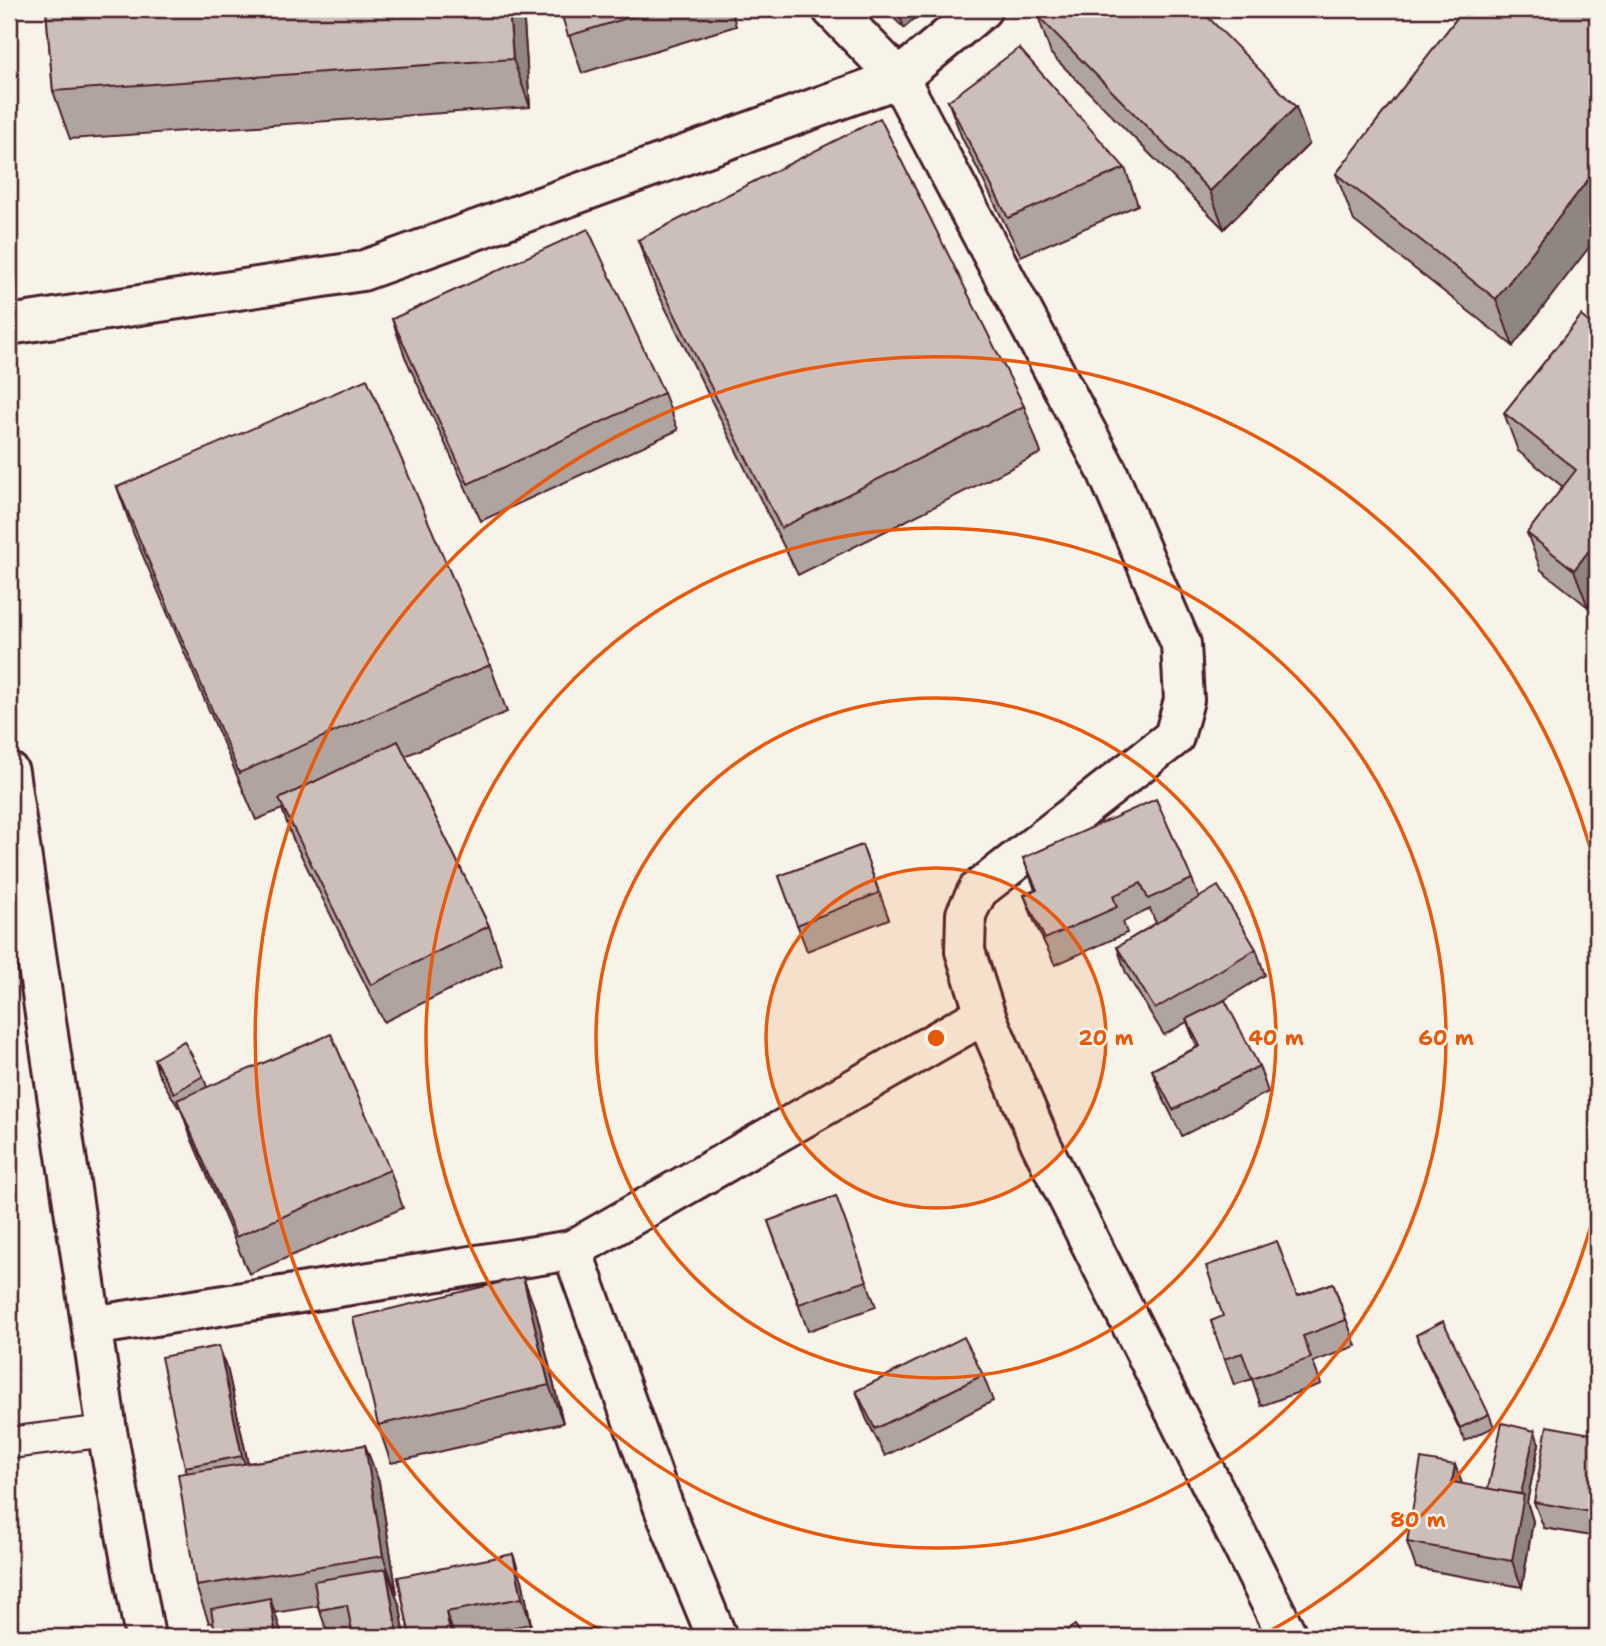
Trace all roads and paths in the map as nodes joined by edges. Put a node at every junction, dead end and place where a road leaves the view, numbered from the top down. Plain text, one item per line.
1 (832, 9) edge
2 (982, 9) edge
3 (899, 78) junction
4 (9, 325) edge
5 (9, 772) edge
6 (985, 1014) junction
7 (572, 1250) junction
8 (92, 1326) junction
9 (107, 1431) junction
10 (9, 1443) edge
11 (145, 1637) edge
12 (717, 1637) edge
13 (1288, 1637) edge

1 - 3 street
2 - 3 street
3 - 4 street
3 - 6 street
5 - 8 street
6 - 7 street
6 - 13 street
7 - 8 street
7 - 12 street
8 - 9 street
9 - 10 lane
9 - 11 street

